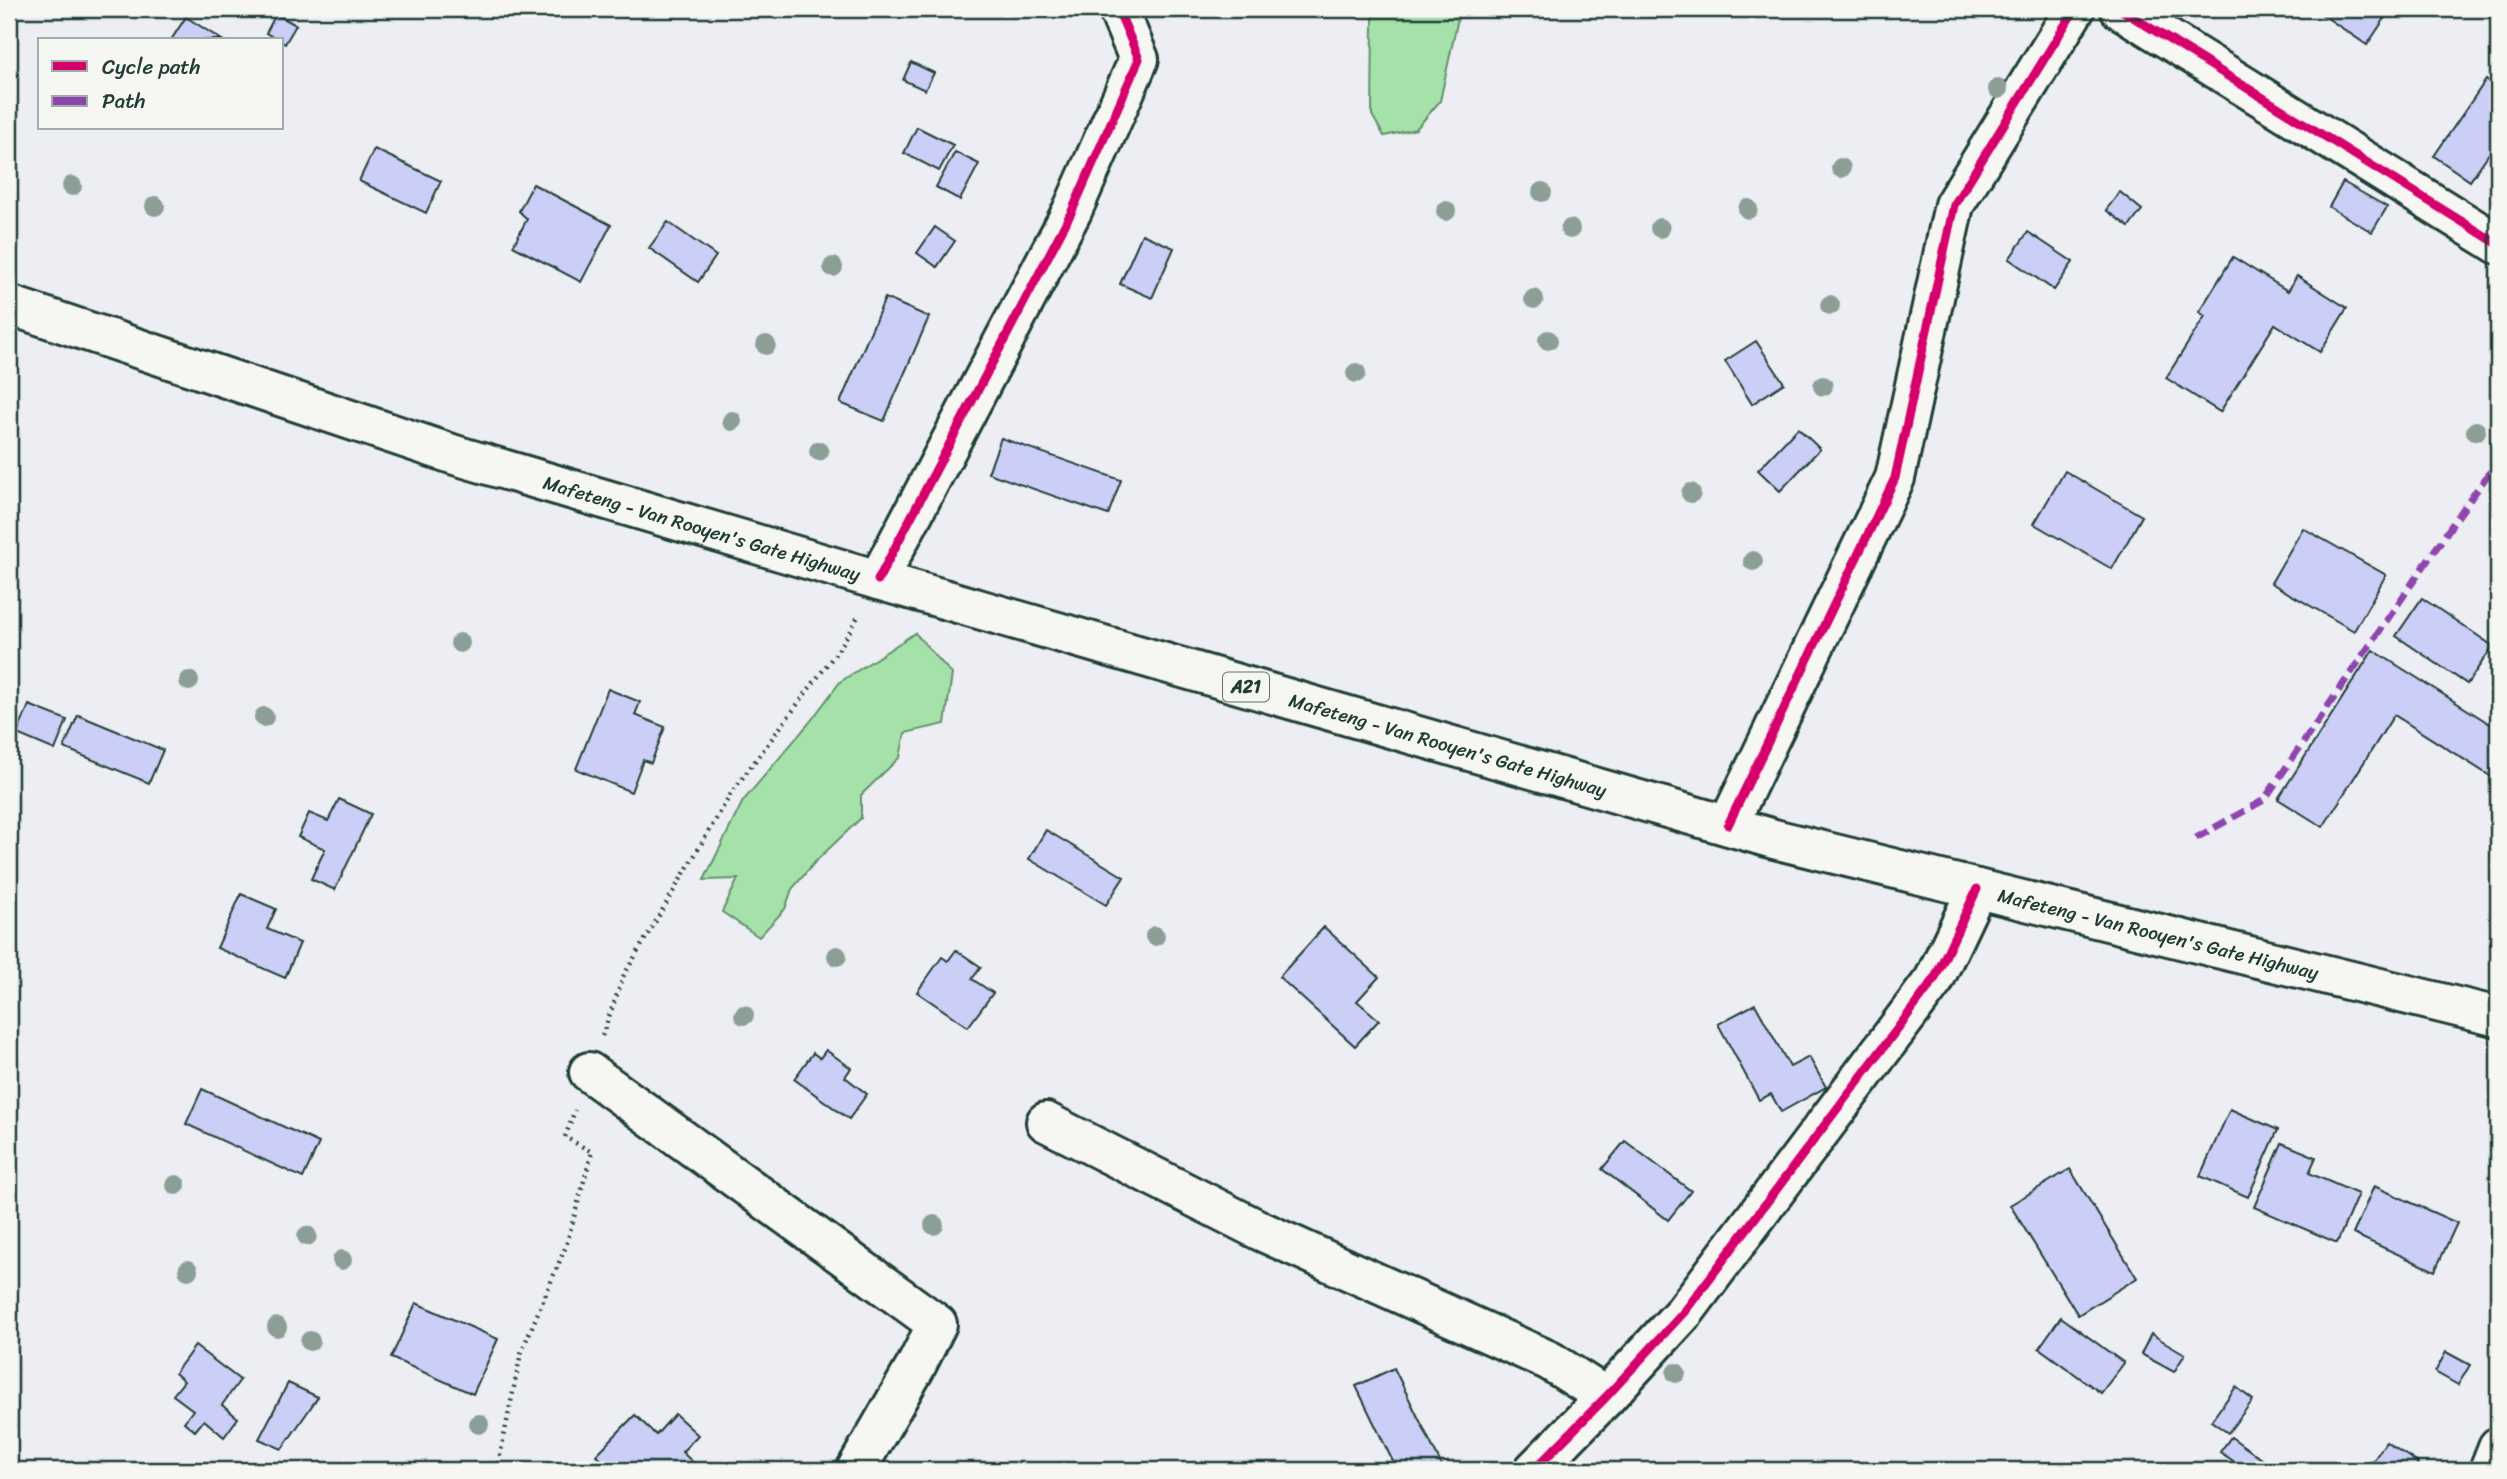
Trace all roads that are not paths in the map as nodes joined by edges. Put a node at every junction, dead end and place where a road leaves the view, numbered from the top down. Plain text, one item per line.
1 (1118, 9) edge
2 (2075, 9) edge
3 (2120, 9) edge
4 (2498, 244) edge
5 (9, 305) edge
6 (878, 580) junction
7 (1728, 825) junction
8 (1977, 889) junction
9 (2498, 1017) edge
10 (589, 1072) road end
11 (1046, 1122) dead end
12 (1606, 1397) junction
13 (2498, 1447) edge
14 (856, 1470) edge
15 (1534, 1470) edge
16 (2489, 1470) edge

1 - 6 street
2 - 7 street
3 - 4 street
5 - 6 street, Mafeteng - Van Rooyen's Gate Highway / A21
6 - 7 street, Mafeteng - Van Rooyen's Gate Highway / A21
7 - 8 street, Mafeteng - Van Rooyen's Gate Highway / A21
8 - 9 street, Mafeteng - Van Rooyen's Gate Highway / A21
8 - 12 street
10 - 14 street
11 - 12 street
12 - 15 street
13 - 16 street

